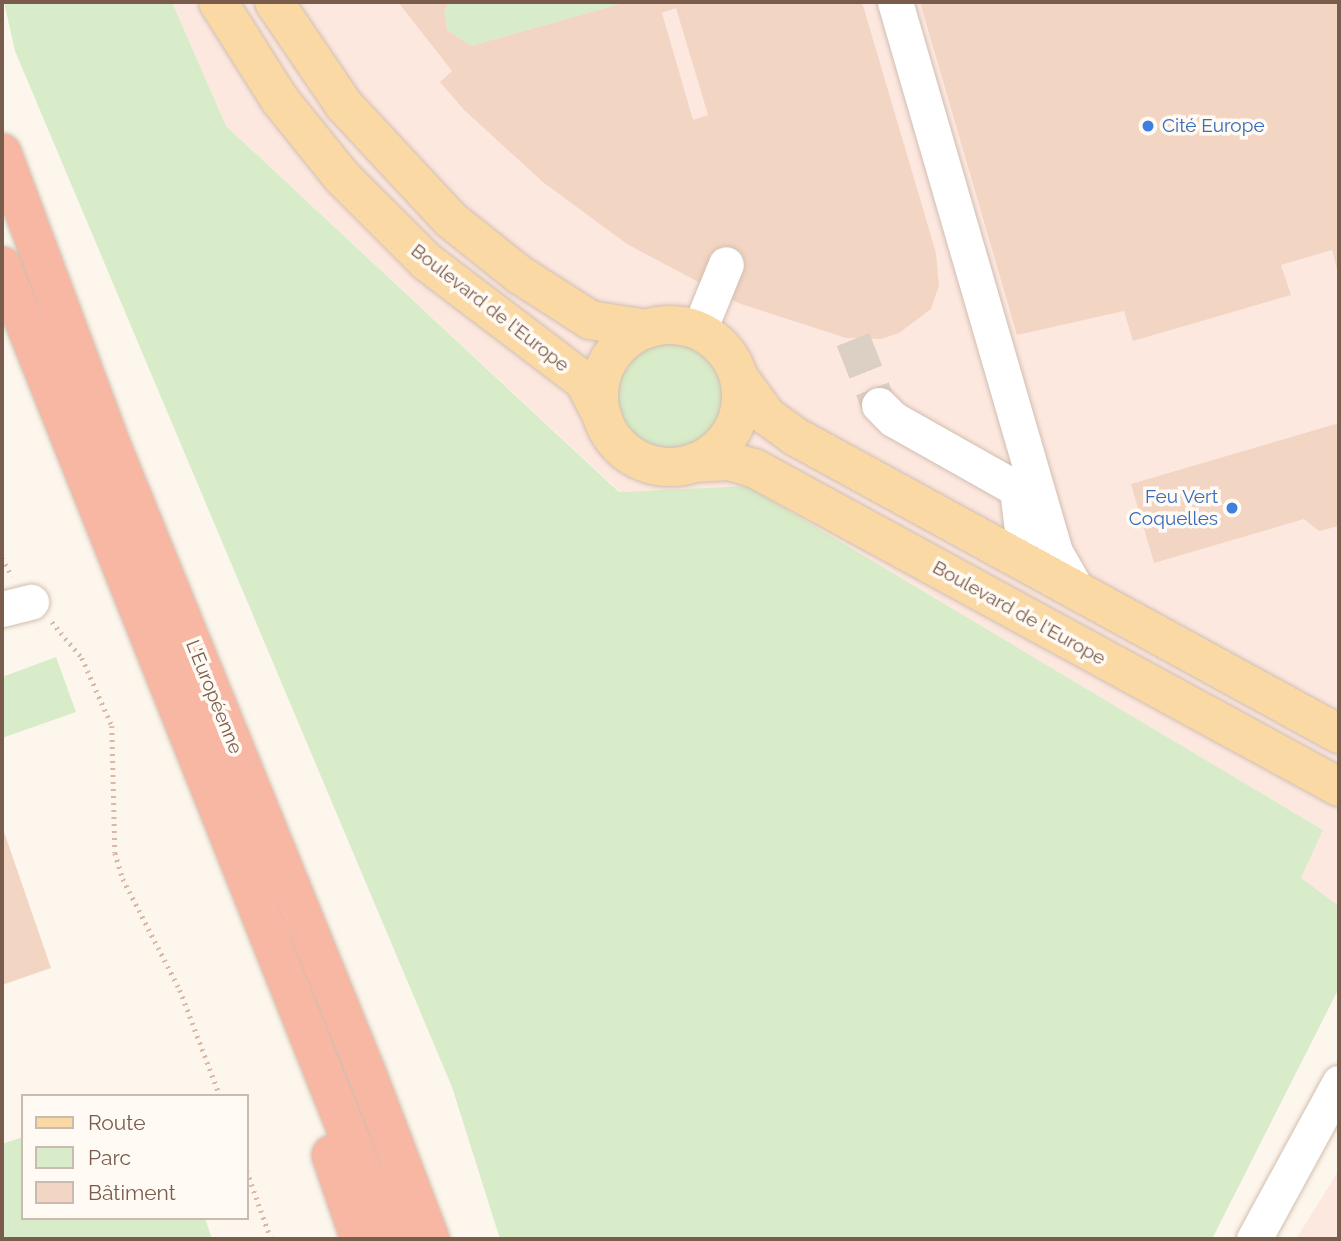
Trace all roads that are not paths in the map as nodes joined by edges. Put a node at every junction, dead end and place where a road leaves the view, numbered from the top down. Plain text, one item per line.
1 (218, 2) edge
2 (274, 2) edge
3 (895, 2) edge
4 (2, 153) edge
5 (726, 264) dead end
6 (2, 266) edge
7 (646, 329) junction
8 (699, 330) junction
9 (740, 379) junction
10 (879, 405) tunnel mouth
11 (603, 418) junction
12 (693, 463) junction
13 (1039, 570) junction
14 (1078, 592) junction
15 (139, 612) junction
16 (1339, 734) edge
17 (1339, 787) edge
18 (1339, 1083) edge
19 (360, 1239) edge
20 (390, 1239) edge
21 (430, 1239) edge
22 (1254, 1239) edge

1 - 11 main road, Boulevard de l'Europe
2 - 7 main road
3 - 14 street
4 - 21 highway, L'Européenne
5 - 8 street
6 - 15 highway, L'Européenne
7 - 8 main road
7 - 11 main road
8 - 9 main road
9 - 12 main road
9 - 13 main road
10 - 13 street
11 - 12 main road
12 - 17 main road, Boulevard de l'Europe
13 - 14 main road
14 - 16 main road
15 - 19 highway
15 - 20 highway, L'Européenne
18 - 22 street

